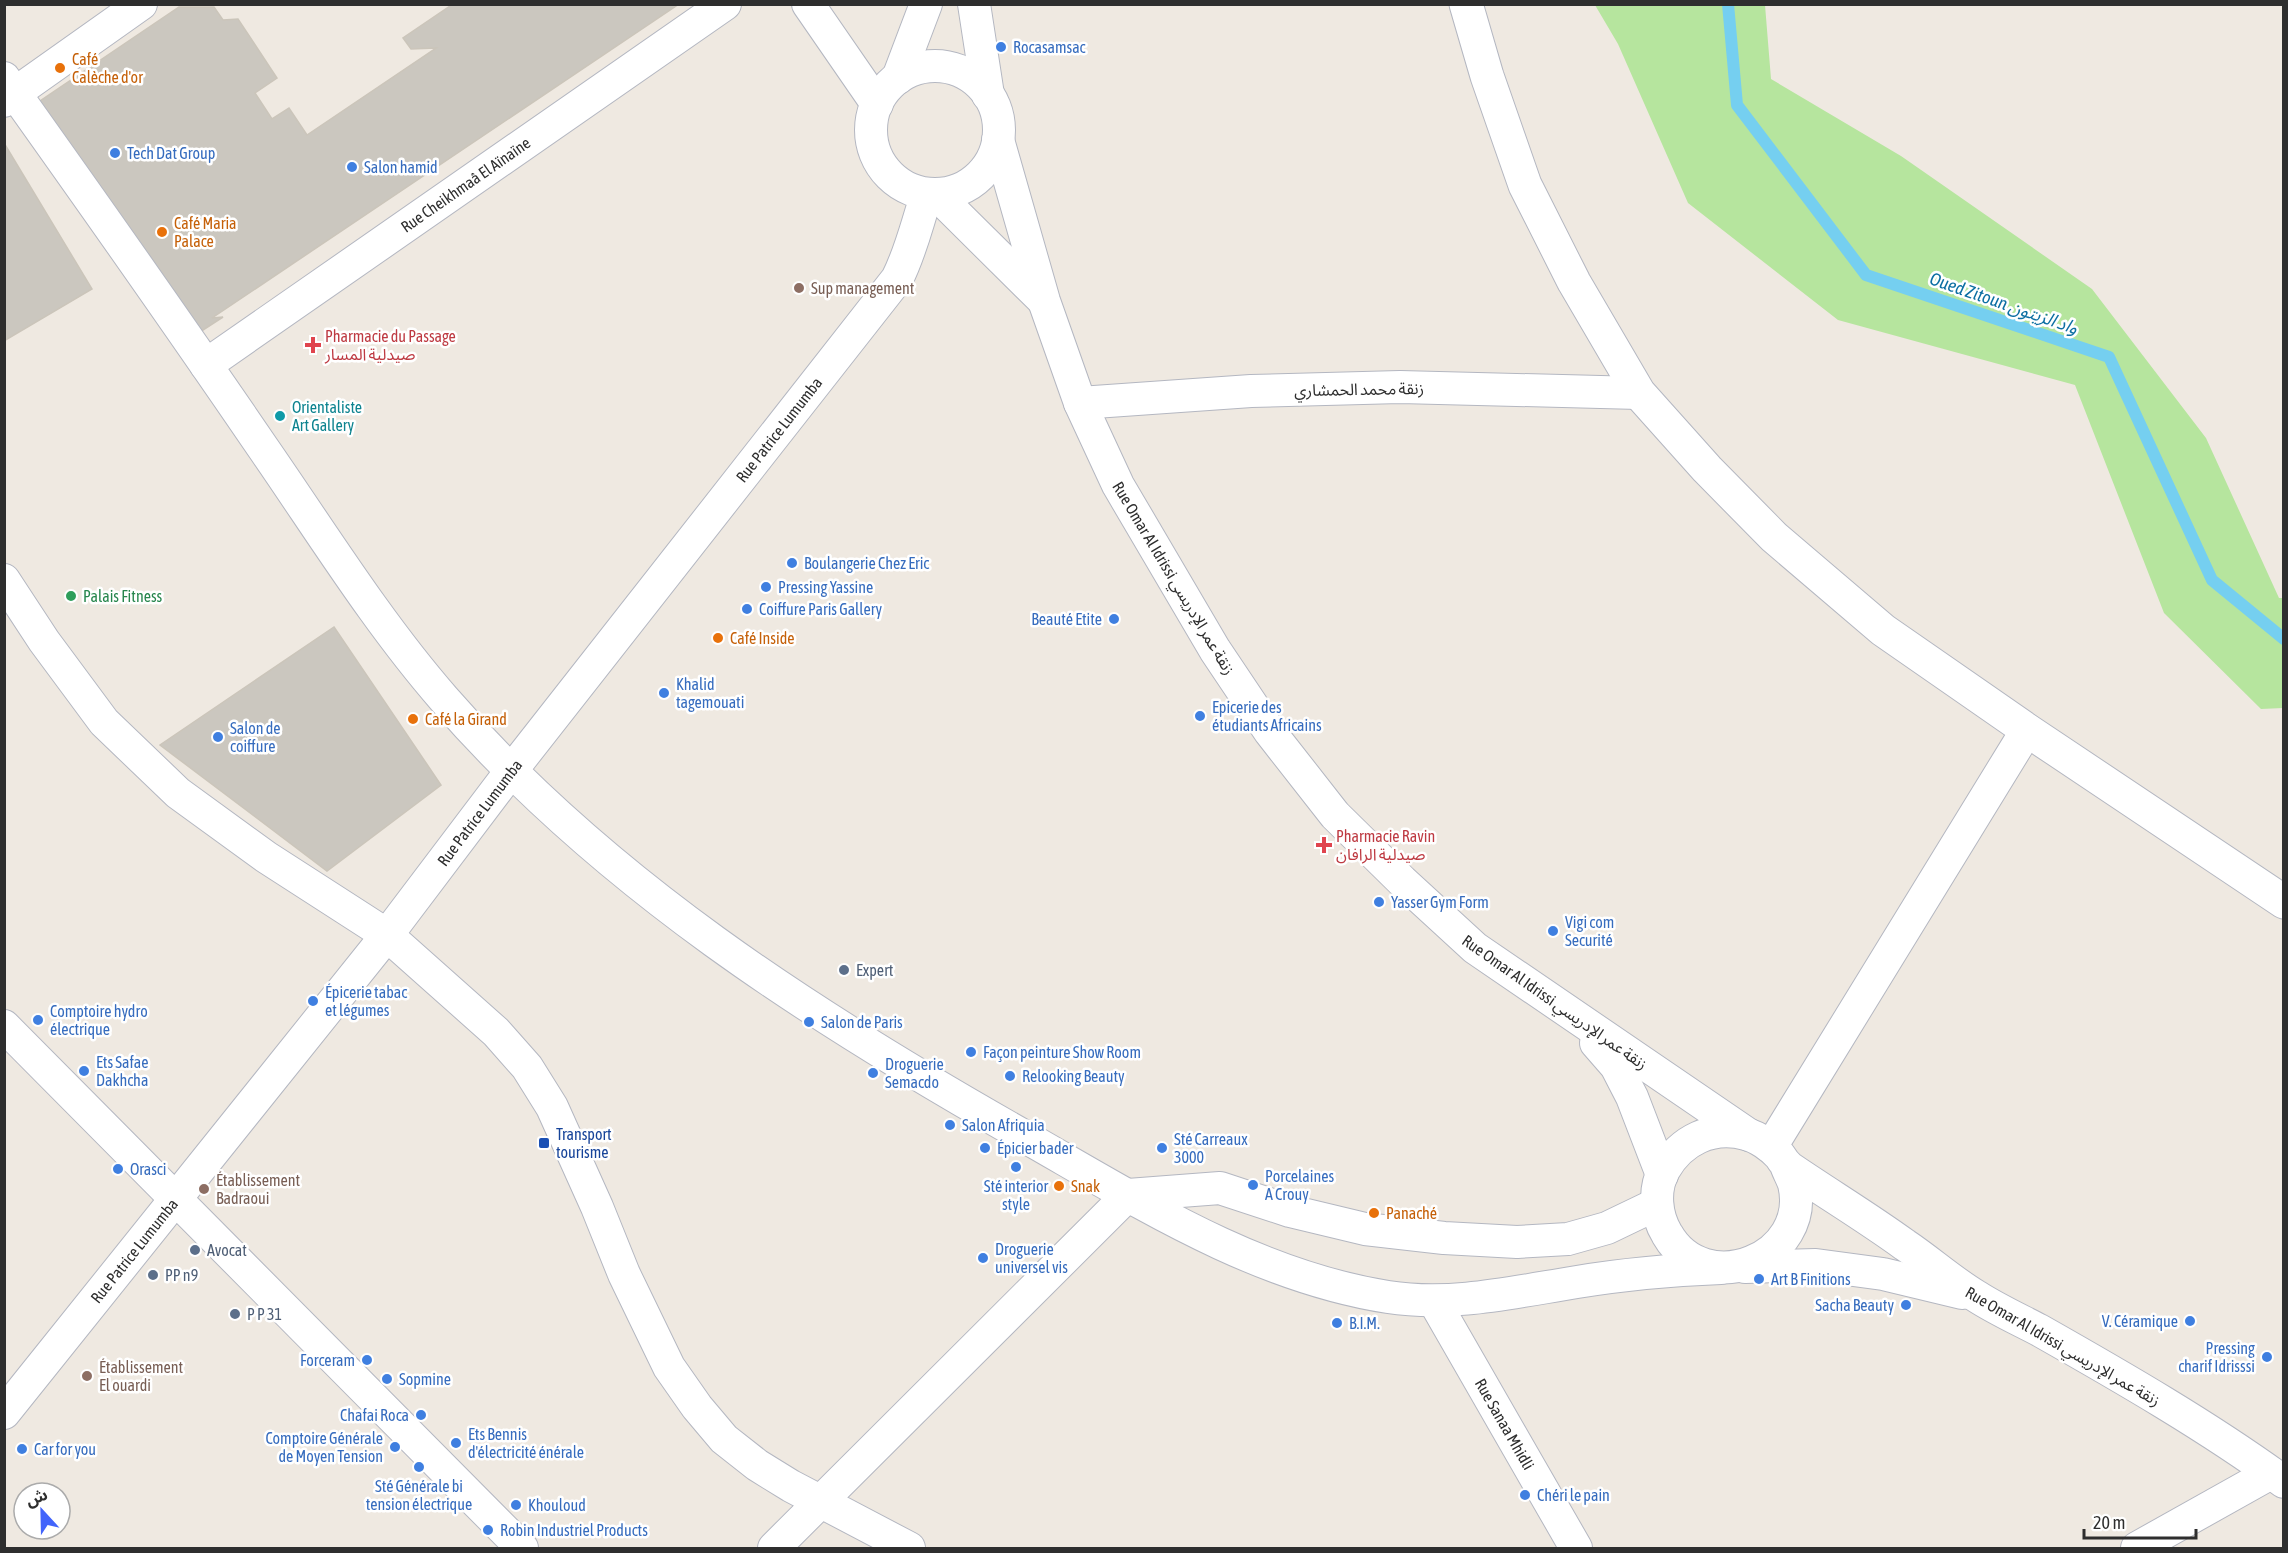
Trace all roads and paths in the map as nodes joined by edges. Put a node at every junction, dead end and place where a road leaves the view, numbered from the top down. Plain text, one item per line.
1 (141, 4) edge
2 (725, 4) edge
3 (808, 4) edge
4 (926, 4) edge
5 (974, 4) edge
6 (1466, 4) edge
7 (898, 78) junction
8 (8, 91) edge
9 (988, 95) junction
10 (877, 104) junction
11 (998, 140) junction
12 (932, 194) junction
13 (1044, 302) junction
14 (206, 364) junction
15 (1639, 393) junction
16 (1080, 403) junction
17 (4, 580) edge
18 (2026, 730) junction
19 (511, 771) junction
20 (2283, 902) edge
21 (387, 935) junction
22 (1573, 1017) junction
23 (4, 1026) edge
24 (1769, 1149) junction
25 (1659, 1189) junction
26 (1128, 1195) junction
27 (174, 1199) junction
28 (1731, 1268) junction
29 (1975, 1296) junction
30 (1434, 1301) junction
31 (4, 1413) edge
32 (2277, 1478) edge
33 (821, 1502) junction
34 (522, 1548) edge
35 (774, 1548) edge
36 (909, 1548) edge
37 (1576, 1548) edge
38 (2137, 1548) edge

1 - 8 street
2 - 14 street, Rue Cheikhmaâ El Aïnaïne
3 - 10 street
4 - 7 street
5 - 9 street
6 - 15 street
7 - 9 street
7 - 10 street
8 - 14 street
9 - 11 street
10 - 12 street
11 - 12 street
11 - 13 street, Rue Omar Al Idrissi زنقة عمر الإدريسي
12 - 13 street, Rue Omar Al Idrissi زنقة عمر الإدريسي
12 - 19 street, Rue Patrice Lumumba
13 - 16 street, Rue Omar Al Idrissi زنقة عمر الإدريسي
14 - 19 street
15 - 16 street, زنقة محمد الحمشاري
15 - 18 street
16 - 22 street, Rue Omar Al Idrissi زنقة عمر الإدريسي
17 - 21 street
18 - 20 street
18 - 24 street
19 - 21 street, Rue Patrice Lumumba
19 - 26 street
21 - 27 street, Rue Patrice Lumumba
21 - 33 street
22 - 24 street, Rue Omar Al Idrissi زنقة عمر الإدريسي
22 - 25 street
23 - 27 street
24 - 25 street
24 - 28 street
24 - 29 street, Rue Omar Al Idrissi زنقة عمر الإدريسي
25 - 26 street
25 - 28 street
26 - 30 street
26 - 33 street
27 - 31 street, Rue Patrice Lumumba
27 - 34 street
28 - 29 street
28 - 30 street
29 - 32 street, Rue Omar Al Idrissi زنقة عمر الإدريسي
30 - 37 street, Rue Sanaa Mhidli
32 - 38 street
33 - 35 street
33 - 36 street

